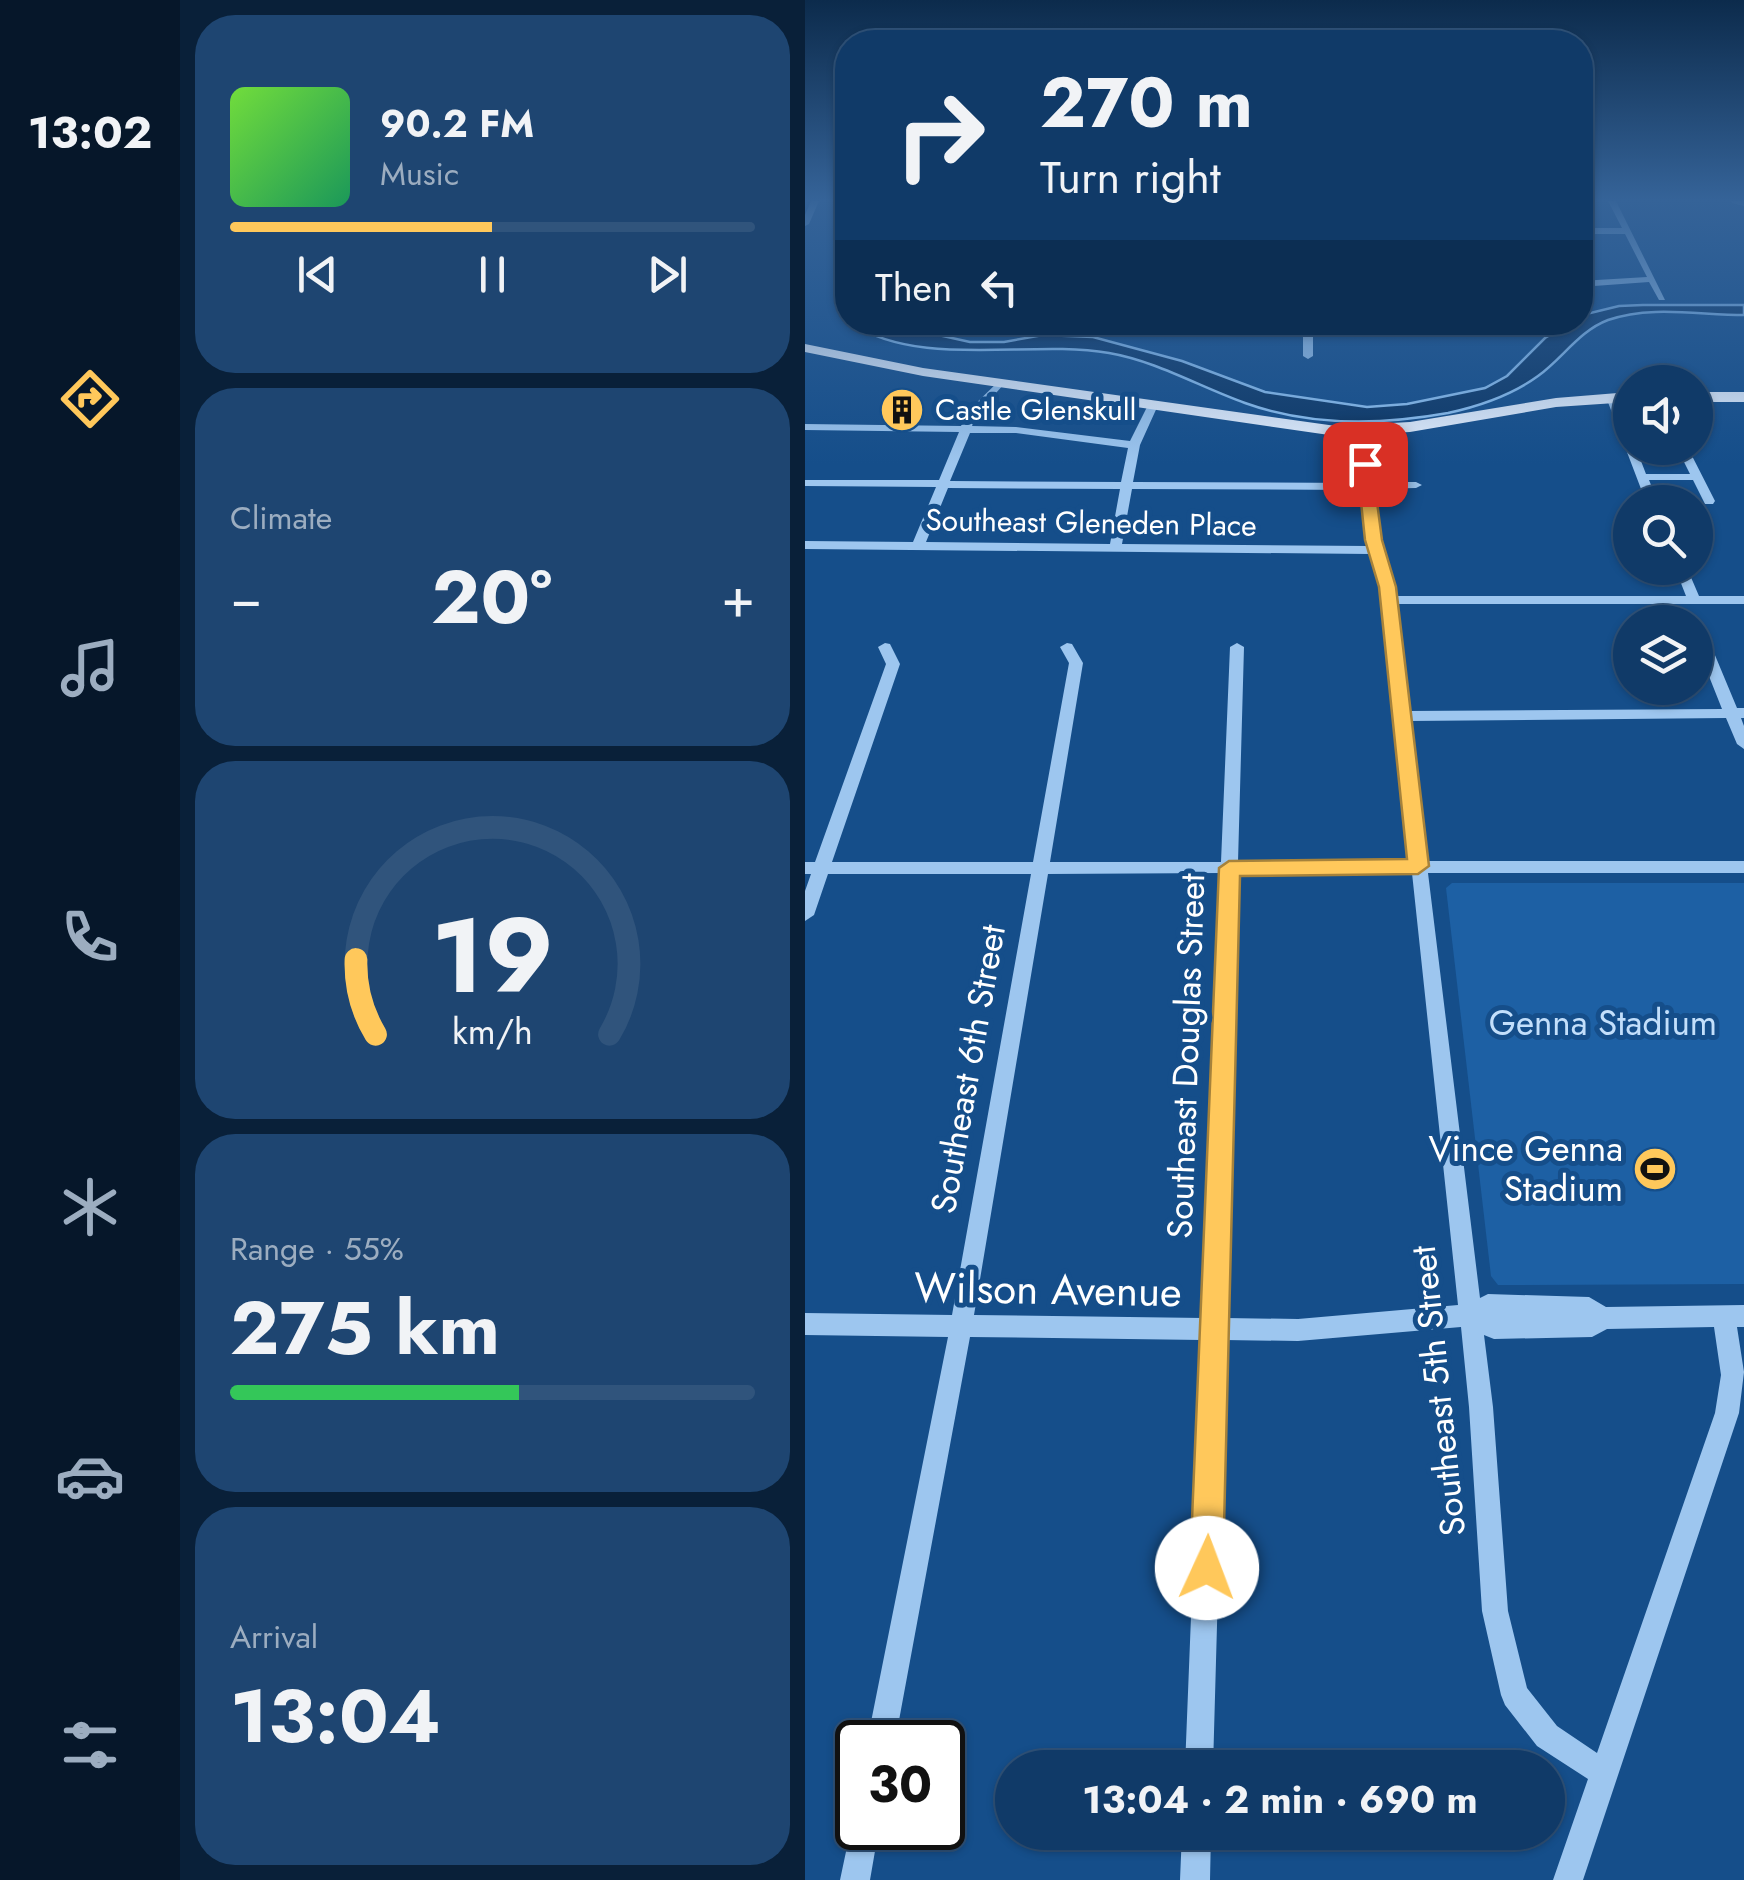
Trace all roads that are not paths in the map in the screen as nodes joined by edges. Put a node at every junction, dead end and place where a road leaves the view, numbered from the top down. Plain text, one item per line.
1 (1657, 289) edge
2 (1662, 298) dead end
3 (1308, 335) edge
4 (805, 350) edge
5 (1308, 356) dead end
6 (998, 384) junction
7 (1607, 397) junction
8 (1613, 397) edge
9 (1713, 397) edge
10 (1744, 397) edge
11 (1152, 405) junction
12 (1613, 410) edge
13 (805, 427) edge
14 (965, 428) junction
15 (1361, 434) junction
16 (1134, 445) junction
17 (1637, 465) edge
18 (1691, 465) edge
19 (1642, 477) junction
20 (1697, 477) junction
21 (805, 483) edge
22 (943, 485) junction
23 (1417, 485) dead end
24 (1645, 485) edge
25 (1701, 485) edge
26 (1128, 486) junction
27 (1368, 486) junction
28 (805, 546) edge
29 (917, 546) junction
30 (1115, 549) junction
31 (1375, 550) junction
32 (1686, 585) edge
33 (1389, 600) junction
34 (1744, 600) edge
35 (1690, 601) junction
36 (1691, 605) edge
37 (885, 647) dead end
38 (1067, 647) dead end
39 (1237, 647) dead end
40 (1713, 661) edge
41 (1738, 714) edge
42 (1401, 716) junction
43 (1744, 744) edge
44 (1418, 866) junction
45 (1744, 866) edge
46 (814, 868) edge
47 (1041, 868) junction
48 (1229, 868) junction
49 (805, 915) edge
50 (1470, 1315) junction
51 (1734, 1316) edge
52 (805, 1324) edge
53 (961, 1326) junction
54 (1215, 1328) junction
55 (885, 1720) edge
56 (1200, 1750) edge
57 (1605, 1774) junction
58 (861, 1850) edge
59 (1196, 1850) edge
60 (855, 1880) edge
61 (1195, 1880) edge
62 (1568, 1880) edge

1 - 2 street
3 - 5 street
4 - 6 main road
6 - 11 main road
6 - 14 street
7 - 8 main road
7 - 12 street
7 - 15 main road
9 - 10 main road
11 - 15 main road
11 - 16 street
13 - 14 street
14 - 16 street
14 - 22 street
15 - 27 street, Southeast 5th Street
16 - 26 street
17 - 19 street
18 - 20 street
19 - 20 street
19 - 24 street
20 - 25 street
21 - 22 street
22 - 26 street
22 - 29 street
23 - 27 street
26 - 27 street
26 - 30 street
27 - 31 street, Southeast 5th Street
28 - 29 street, Southeast Gleneden Place
29 - 30 street, Southeast Gleneden Place
30 - 31 street, Southeast Gleneden Place
31 - 33 street, Southeast 5th Street
32 - 35 street
33 - 35 street
33 - 42 street, Southeast 5th Street
34 - 35 street
35 - 36 street
37 - 46 street
38 - 47 street, Southeast 6th Street
39 - 48 street, Southeast Douglas Street
40 - 41 street
41 - 42 street
41 - 43 street
42 - 44 street, Southeast 5th Street
44 - 45 street
44 - 48 street
44 - 50 street, Southeast 5th Street
46 - 47 street
46 - 49 street
47 - 48 street
47 - 53 street, Southeast 6th Street
48 - 54 street, Southeast Douglas Street
50 - 51 street, Wilson Avenue
50 - 54 street, Wilson Avenue
50 - 57 street, Southeast 5th Street
51 - 57 street
52 - 53 street, Wilson Avenue
53 - 54 street, Wilson Avenue
53 - 55 street, Southeast 6th Street
54 - 56 street, Southeast Douglas Street
57 - 62 street
58 - 60 street
59 - 61 street

